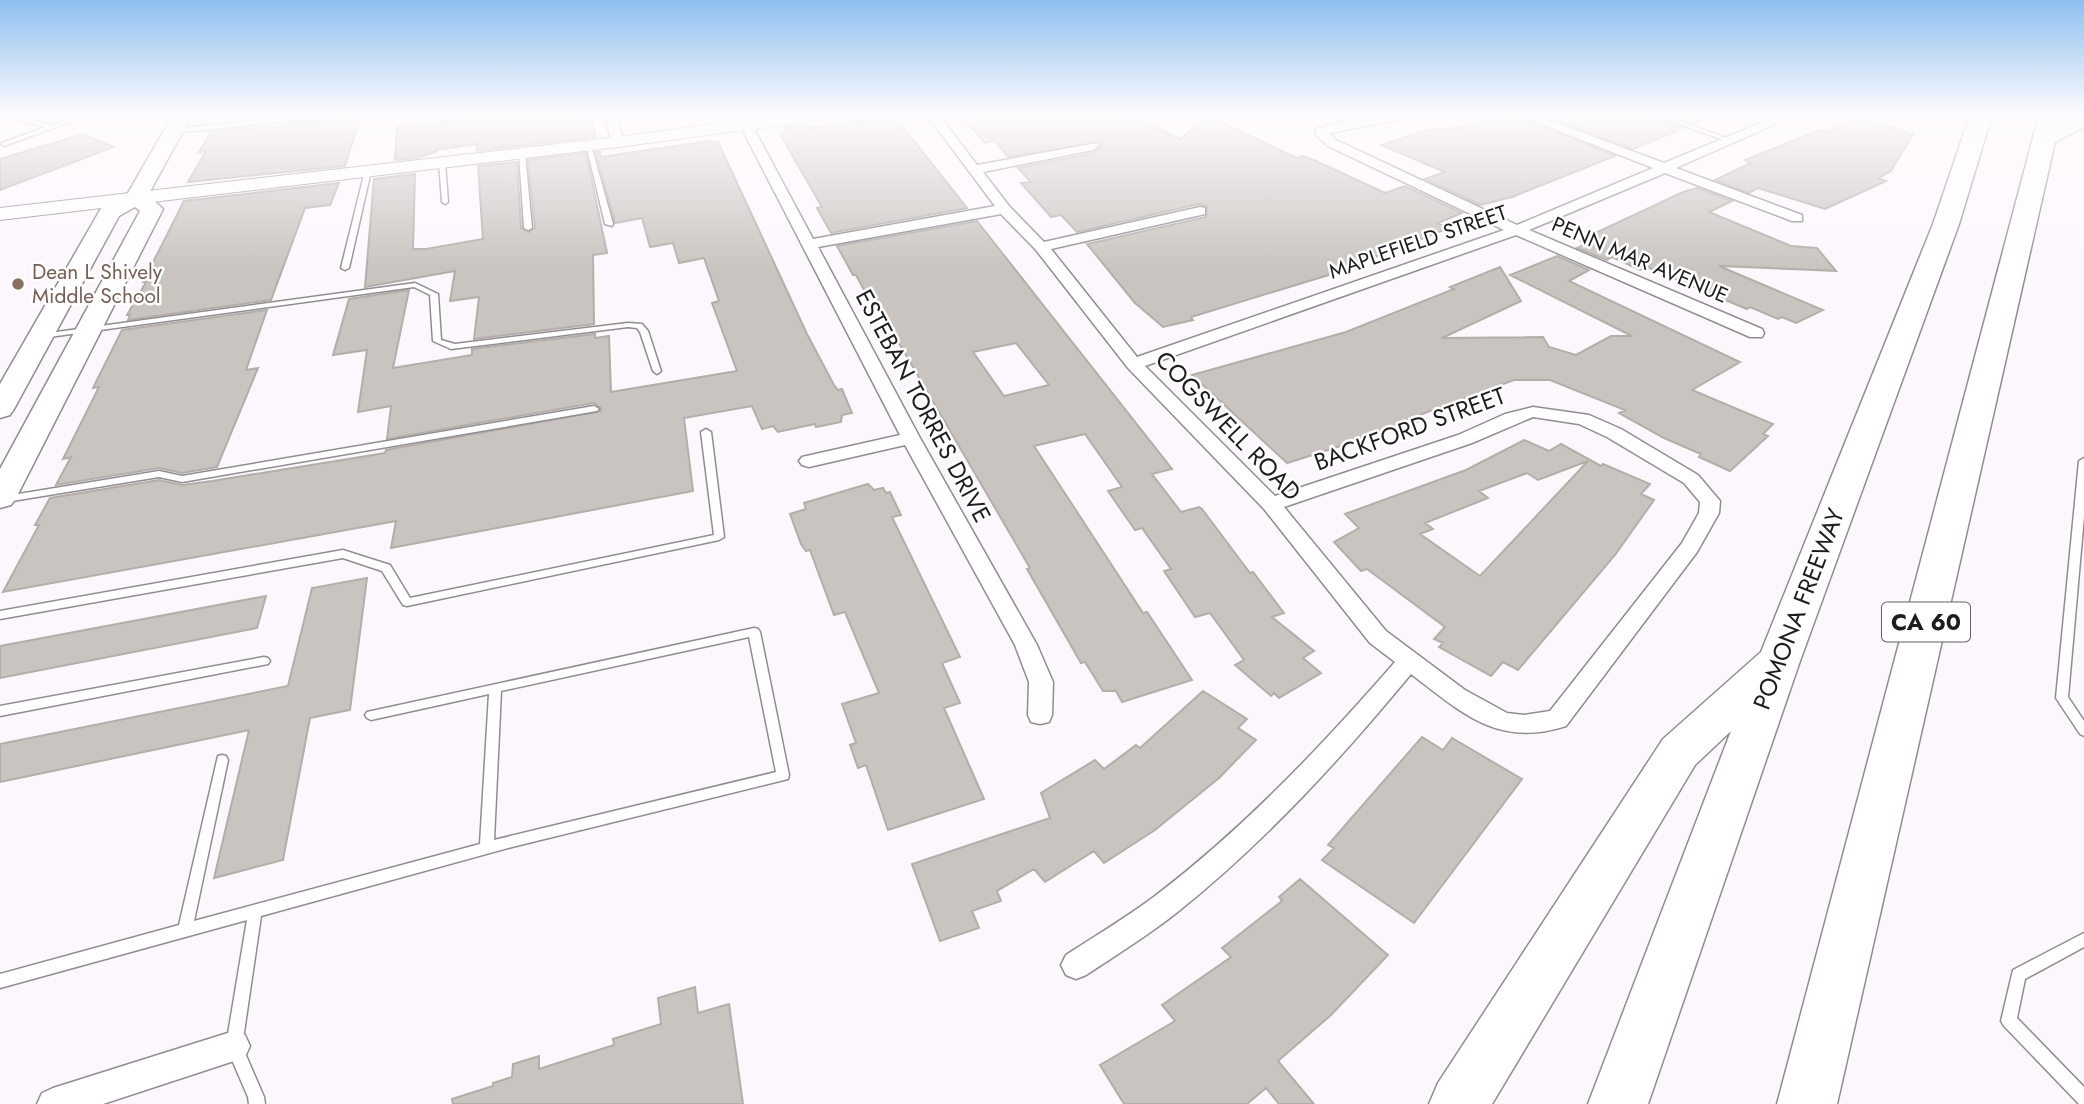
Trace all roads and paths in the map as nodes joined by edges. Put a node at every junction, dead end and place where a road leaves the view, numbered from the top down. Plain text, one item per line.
1 (153, 167) edge
2 (405, 167) edge
3 (442, 167) edge
4 (523, 167) edge
5 (593, 167) edge
6 (768, 167) edge
7 (974, 167) edge
8 (989, 167) edge
9 (1382, 167) edge
10 (1663, 167) joint
11 (1963, 167) edge
12 (2037, 167) edge
13 (976, 169) junction
14 (368, 171) junction
15 (136, 197) junction
16 (445, 202) dead end
17 (1004, 209) junction
18 (1200, 211) dead end
19 (0, 214) edge
20 (1797, 218) dead end
21 (609, 224) dead end
22 (528, 228) dead end
23 (1517, 230) junction
24 (808, 244) junction
25 (1041, 247) junction
26 (345, 268) dead end
27 (89, 328) junction
28 (1756, 333) dead end
29 (40, 337) junction
30 (1134, 364) junction
31 (657, 371) dead end
32 (0, 409) edge
33 (594, 409) dead end
34 (706, 432) dead end
35 (911, 438) junction
36 (809, 461) dead end
37 (2084, 461) edge
38 (0, 499) edge
39 (1271, 503) junction
40 (0, 615) edge
41 (264, 661) dead end
42 (1779, 661) junction
43 (1408, 662) junction
44 (495, 688) junction
45 (0, 711) edge
46 (371, 715) dead end
47 (1040, 715) dead end
48 (1524, 725) joint
49 (2084, 731) edge
50 (222, 760) dead end
51 (487, 848) junction
52 (255, 911) junction
53 (185, 930) junction
54 (2084, 940) edge
55 (1076, 965) dead end
56 (0, 981) edge
57 (234, 1046) junction
58 (2084, 1098) edge
59 (53, 1104) edge
60 (257, 1104) edge
61 (1459, 1104) edge
62 (1618, 1104) edge
63 (1807, 1104) edge

1 - 15 main road
2 - 14 street
3 - 16 lane
4 - 22 lane
5 - 21 lane
6 - 24 street, ESTEBAN TORRES DRIVE
7 - 13 street, COGSWELL ROAD
8 - 13 street
9 - 23 street, PENN MAR AVENUE
10 - 20 street
10 - 23 street, MAPLEFIELD STREET
11 - 42 highway, POMONA FREEWAY
12 - 63 highway, CA 60
13 - 17 street, COGSWELL ROAD
14 - 15 street
14 - 26 lane
15 - 19 street
15 - 27 main road
15 - 29 main road
17 - 24 street
17 - 25 street, COGSWELL ROAD
18 - 25 street
23 - 28 street, PENN MAR AVENUE
23 - 30 street, MAPLEFIELD STREET
24 - 35 street, ESTEBAN TORRES DRIVE
25 - 30 street, COGSWELL ROAD
27 - 29 lane
27 - 31 lane
27 - 38 main road
29 - 32 main road
30 - 39 street, COGSWELL ROAD
33 - 38 lane
34 - 40 lane
35 - 36 street
35 - 47 street, ESTEBAN TORRES DRIVE
37 - 49 lane
39 - 43 street, COGSWELL ROAD
39 - 48 street, BACKFORD STREET
41 - 45 lane
42 - 61 highway
42 - 62 highway, POMONA FREEWAY
43 - 48 street, COGSWELL ROAD
43 - 55 street
44 - 46 lane
44 - 51 lane
44 - 51 lane
50 - 53 lane
51 - 52 lane
52 - 53 lane
52 - 57 lane
53 - 56 lane
54 - 58 lane
57 - 59 street
57 - 60 lane

